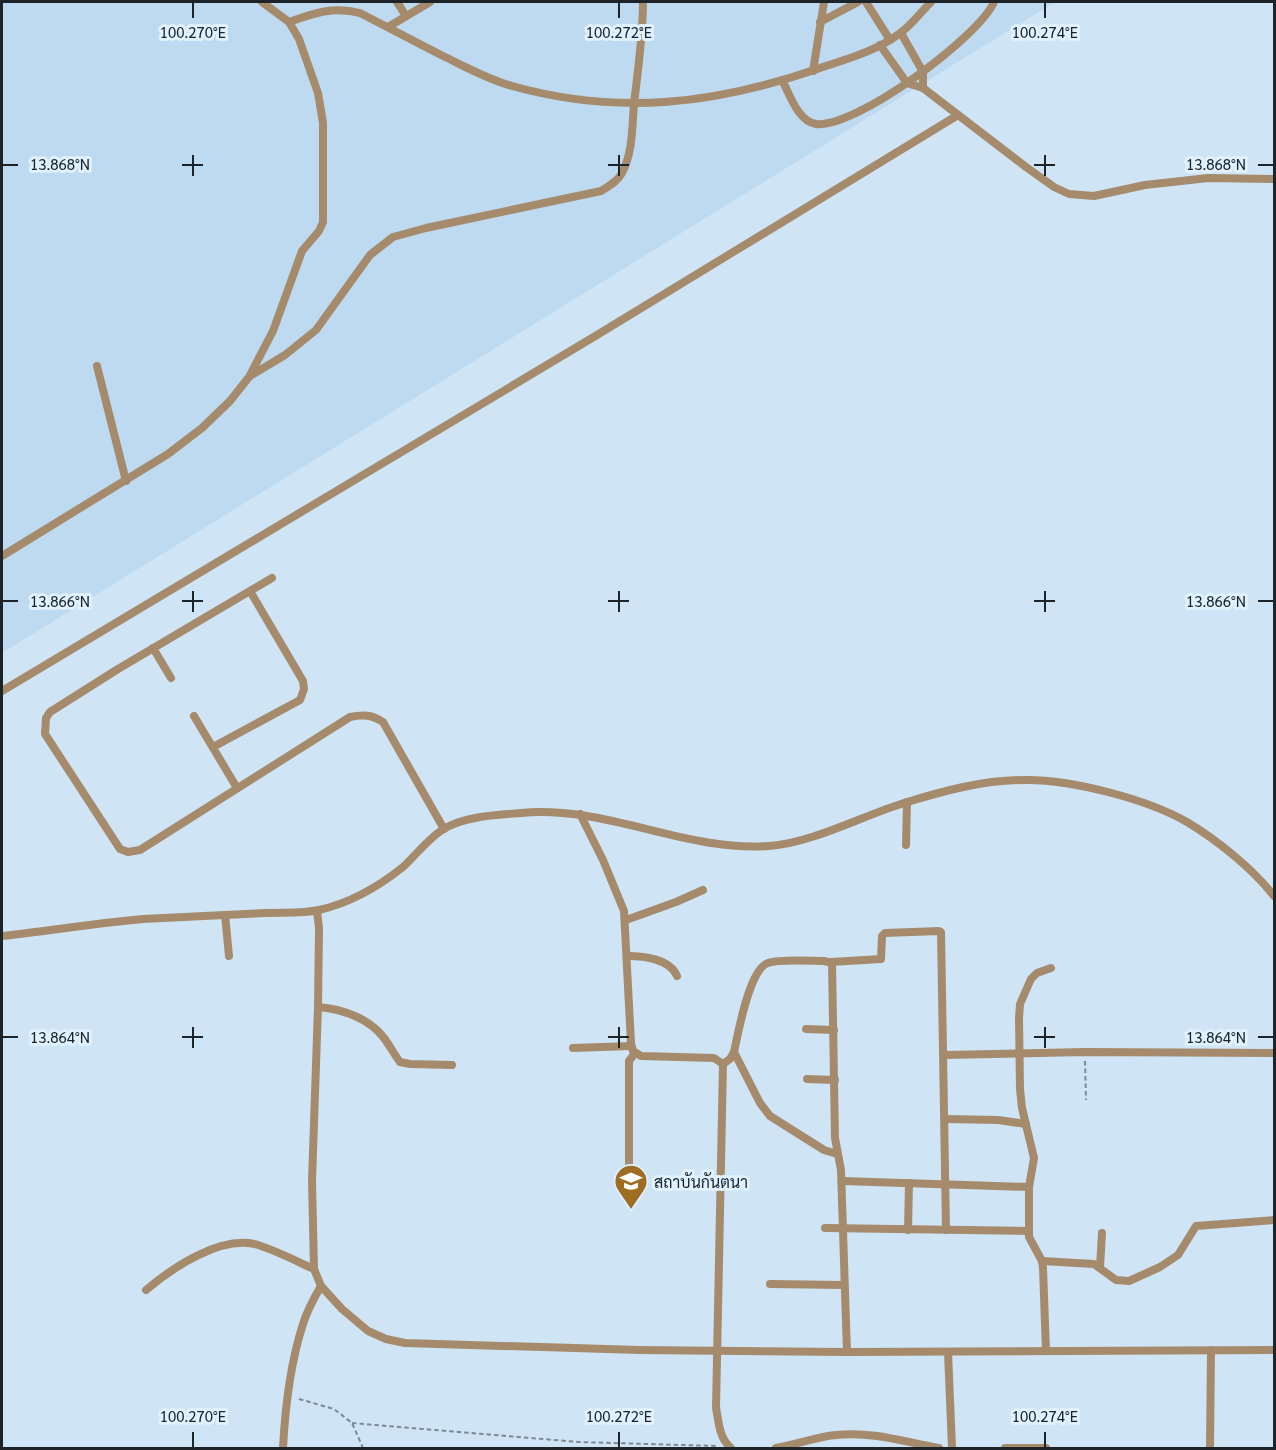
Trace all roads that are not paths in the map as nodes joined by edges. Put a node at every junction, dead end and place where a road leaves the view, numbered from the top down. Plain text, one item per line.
1 (262, 2) edge
2 (397, 2) edge
3 (430, 2) edge
4 (643, 2) edge
5 (824, 2) edge
6 (858, 2) edge
7 (866, 2) edge
8 (930, 2) edge
9 (994, 2) edge
10 (406, 16) junction
11 (290, 22) junction
12 (820, 22) junction
13 (388, 27) junction
14 (901, 33) junction
15 (890, 40) junction
16 (880, 45) junction
17 (813, 71) junction
18 (924, 72) junction
19 (783, 82) junction
20 (907, 83) junction
21 (923, 88) junction
22 (634, 104) junction
23 (958, 115) junction
24 (1275, 179) edge
25 (97, 366) dead end
26 (249, 377) junction
27 (126, 481) junction
28 (2, 556) edge
29 (272, 578) dead end
30 (250, 591) junction
31 (153, 648) junction
32 (171, 678) dead end
33 (2, 691) edge
34 (194, 716) dead end
35 (213, 747) junction
36 (237, 788) junction
37 (907, 802) junction
38 (580, 814) junction
39 (444, 829) junction
40 (906, 845) dead end
41 (703, 890) dead end
42 (1275, 896) edge
43 (317, 910) junction
44 (225, 915) junction
45 (626, 920) junction
46 (2, 936) edge
47 (228, 956) dead end
48 (628, 956) junction
49 (831, 962) junction
50 (1051, 968) dead end
51 (677, 976) dead end
52 (318, 1007) junction
53 (806, 1029) dead end
54 (834, 1030) junction
55 (573, 1048) dead end
56 (633, 1050) junction
57 (734, 1052) junction
58 (1019, 1053) junction
59 (1275, 1053) edge
60 (945, 1055) junction
61 (723, 1064) junction
62 (452, 1065) dead end
63 (807, 1079) dead end
64 (835, 1080) junction
65 (945, 1119) junction
66 (1026, 1124) junction
67 (837, 1154) junction
68 (629, 1175) dead end
69 (842, 1181) junction
70 (909, 1183) junction
71 (946, 1184) junction
72 (1029, 1187) junction
73 (1275, 1220) edge
74 (825, 1228) dead end
75 (843, 1229) junction
76 (908, 1230) junction
77 (946, 1230) junction
78 (1029, 1231) junction
79 (1102, 1233) dead end
80 (1042, 1261) junction
81 (1100, 1267) junction
82 (314, 1269) junction
83 (770, 1284) dead end
84 (844, 1285) junction
85 (321, 1286) junction
86 (146, 1290) dead end
87 (718, 1350) junction
88 (1211, 1350) junction
89 (1275, 1350) edge
90 (1046, 1351) junction
91 (847, 1352) junction
92 (948, 1352) junction
93 (728, 1446) edge
94 (283, 1449) edge
95 (776, 1449) edge
96 (939, 1449) edge
97 (952, 1449) edge
98 (1005, 1449) edge
99 (1046, 1449) edge
100 (1210, 1449) edge

1 - 11 lane
2 - 10 lane
3 - 10 lane
4 - 22 lane
5 - 12 lane
6 - 12 lane
7 - 15 lane
8 - 14 lane
9 - 18 lane
10 - 13 lane
11 - 13 lane
11 - 26 lane
12 - 17 lane
13 - 22 lane
14 - 15 lane
14 - 18 lane
15 - 16 lane
16 - 17 lane
16 - 20 lane
17 - 19 lane
18 - 20 lane
18 - 21 lane
19 - 20 lane
19 - 22 lane
20 - 21 lane
21 - 23 lane
22 - 26 lane
23 - 24 lane
23 - 33 lane
25 - 27 lane
26 - 27 lane
27 - 28 lane
29 - 30 lane
30 - 31 lane
30 - 35 lane
31 - 32 lane
31 - 36 lane
34 - 35 lane
35 - 36 lane
36 - 39 lane
37 - 38 lane
37 - 40 lane
37 - 42 lane
38 - 39 lane
38 - 45 lane
39 - 43 lane
41 - 45 lane
43 - 44 lane
43 - 52 lane
44 - 46 lane
44 - 47 lane
45 - 48 lane
48 - 51 lane
48 - 56 lane
49 - 54 lane
49 - 57 lane
49 - 60 lane
50 - 58 lane
52 - 62 lane
52 - 82 lane
53 - 54 lane
54 - 64 lane
55 - 56 lane
56 - 61 lane
56 - 68 lane
57 - 61 lane
57 - 67 lane
58 - 59 lane
58 - 60 lane
58 - 66 lane
60 - 65 lane
61 - 87 lane
63 - 64 lane
64 - 67 lane
65 - 66 lane
65 - 71 lane
66 - 72 lane
67 - 69 lane
69 - 70 lane
69 - 75 lane
70 - 71 lane
70 - 76 lane
71 - 72 lane
71 - 77 lane
72 - 78 lane
73 - 81 lane
74 - 75 lane
75 - 76 lane
75 - 84 lane
76 - 77 lane
77 - 78 lane
78 - 80 lane
79 - 81 lane
80 - 81 lane
80 - 90 lane
82 - 85 lane
82 - 86 lane
83 - 84 lane
84 - 91 lane
85 - 87 lane
85 - 94 lane
87 - 91 lane
87 - 93 lane
88 - 89 lane
88 - 90 lane
88 - 100 lane
90 - 92 lane
91 - 92 lane
92 - 97 lane
95 - 96 lane
98 - 99 lane

